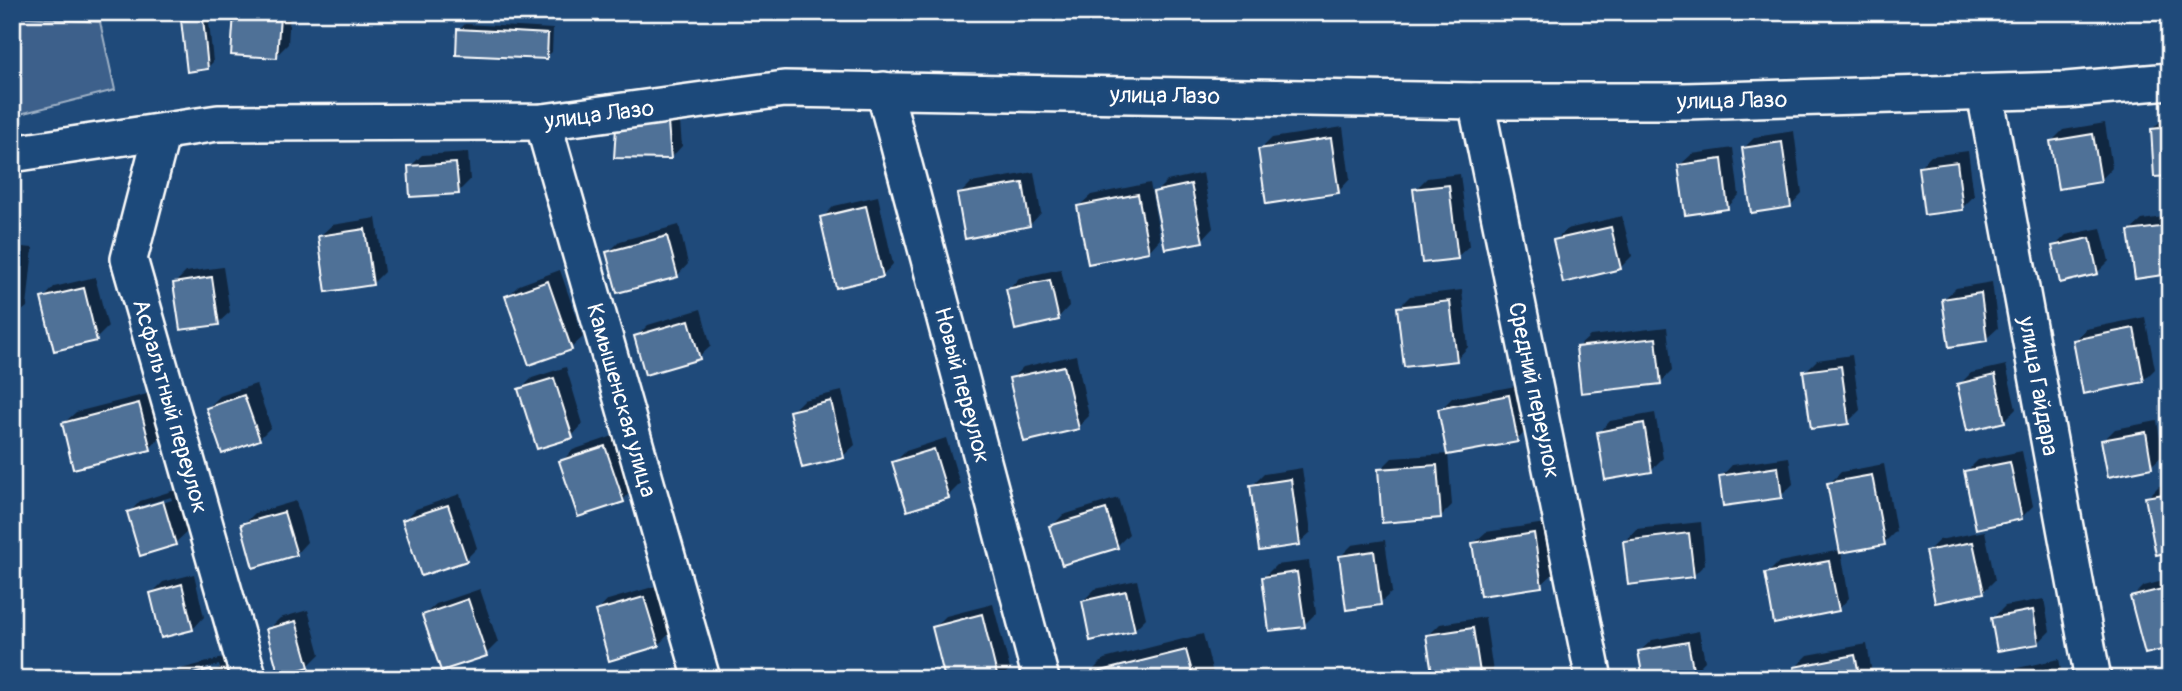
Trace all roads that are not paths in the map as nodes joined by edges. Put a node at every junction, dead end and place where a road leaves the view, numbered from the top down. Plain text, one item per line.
1 (2170, 81) edge
2 (884, 90) junction
3 (1985, 93) junction
4 (1476, 101) junction
5 (543, 122) junction
6 (162, 132) junction
7 (12, 154) edge
8 (249, 679) edge
9 (702, 679) edge
10 (1041, 679) edge
11 (1594, 679) edge
12 (2093, 679) edge

1 - 3 street, улица Лазо
2 - 4 street, улица Лазо
2 - 5 street, улица Лазо
2 - 10 street, Новый переулок
3 - 4 street, улица Лазо
3 - 12 street, улица Гайдара
4 - 11 street, Средний переулок
5 - 6 street, улица Лазо
5 - 9 street, Камышенская улица
6 - 7 street, улица Лазо
6 - 8 street, Асфальтный переулок

